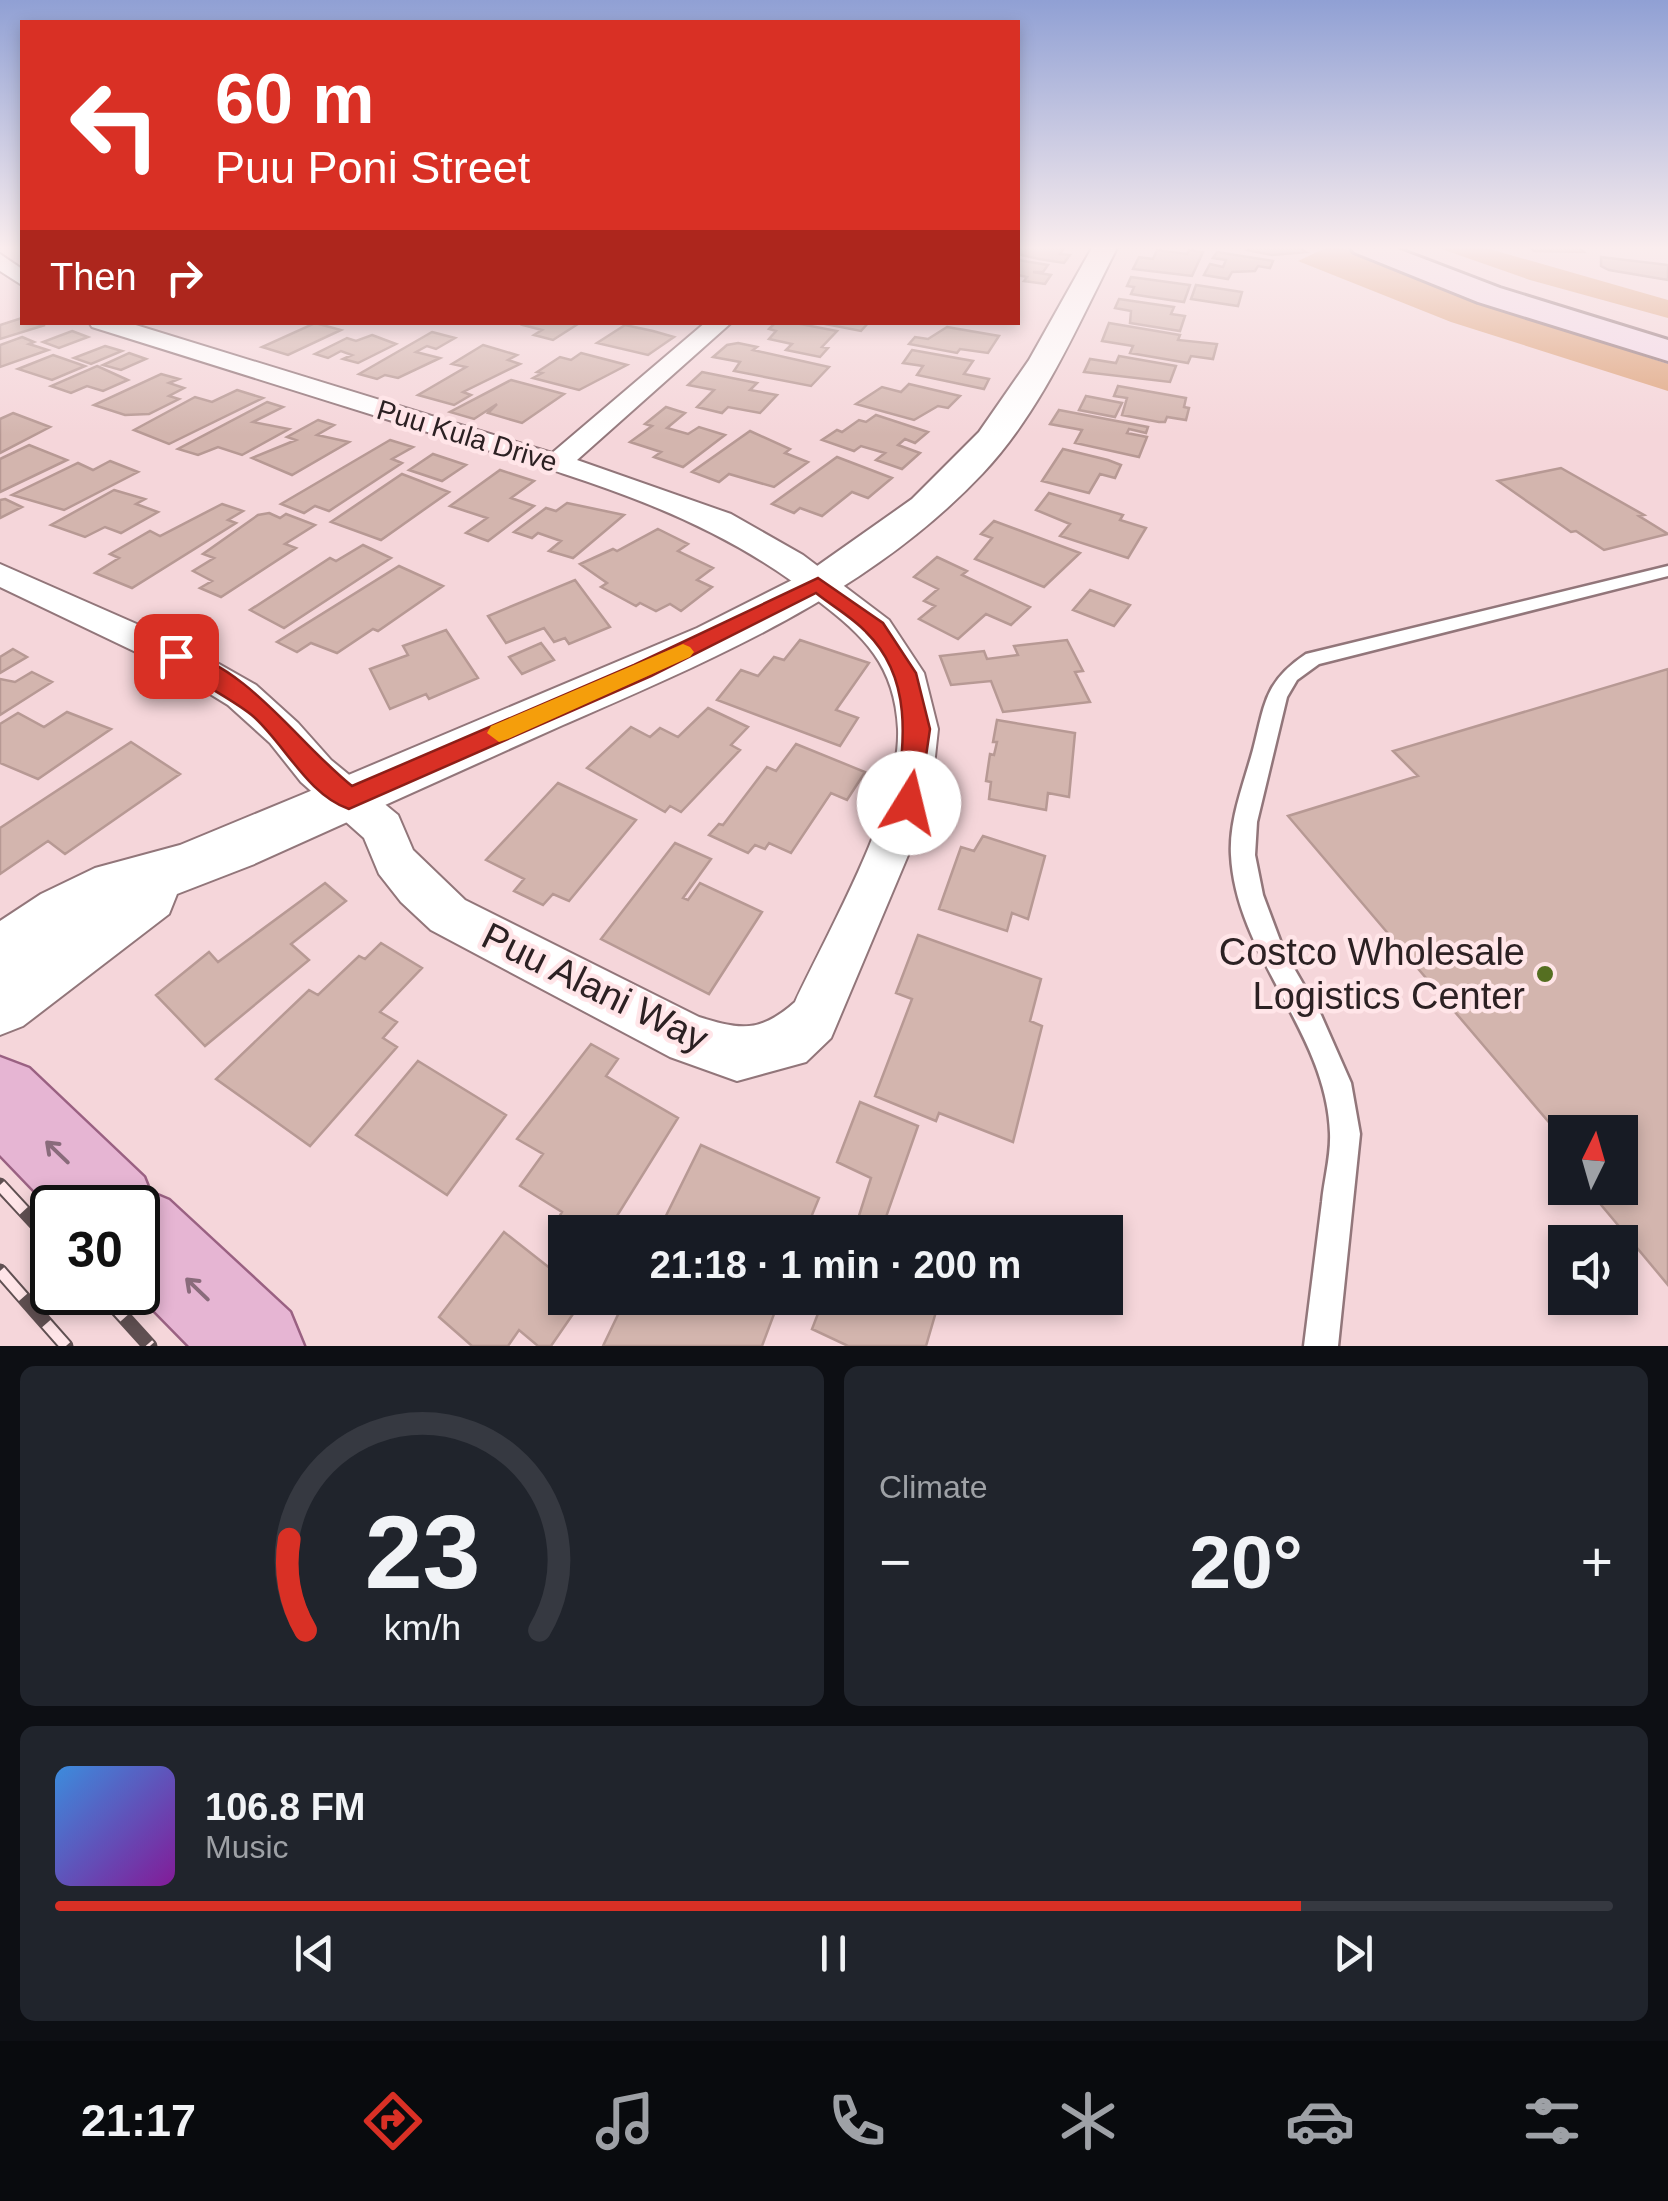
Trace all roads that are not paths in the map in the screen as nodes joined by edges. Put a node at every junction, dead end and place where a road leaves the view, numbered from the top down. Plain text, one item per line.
1 (1069, 309) edge
2 (1533, 309) edge
3 (1591, 309) edge
4 (110, 325) edge
5 (718, 325) edge
6 (1668, 331) edge
7 (1668, 351) edge
8 (556, 464) junction
9 (1668, 571) edge
10 (0, 574) edge
11 (818, 584) junction
12 (349, 798) junction
13 (188, 868) junction
14 (0, 954) edge
15 (0, 1004) edge
16 (0, 1098) edge
17 (89, 1185) edge
18 (160, 1252) edge
19 (256, 1346) edge
20 (1320, 1346) edge

1 - 11 street
2 - 7 main road
3 - 6 main road
4 - 8 street, Puu Kula Drive
5 - 8 street
8 - 11 street, Puu Kula Drive
9 - 20 lane
10 - 12 street, Puu Alani Way
11 - 12 street
11 - 12 street, Puu Alani Way
12 - 13 street
13 - 14 street
13 - 15 street
17 -> 16 main road
19 -> 18 main road

